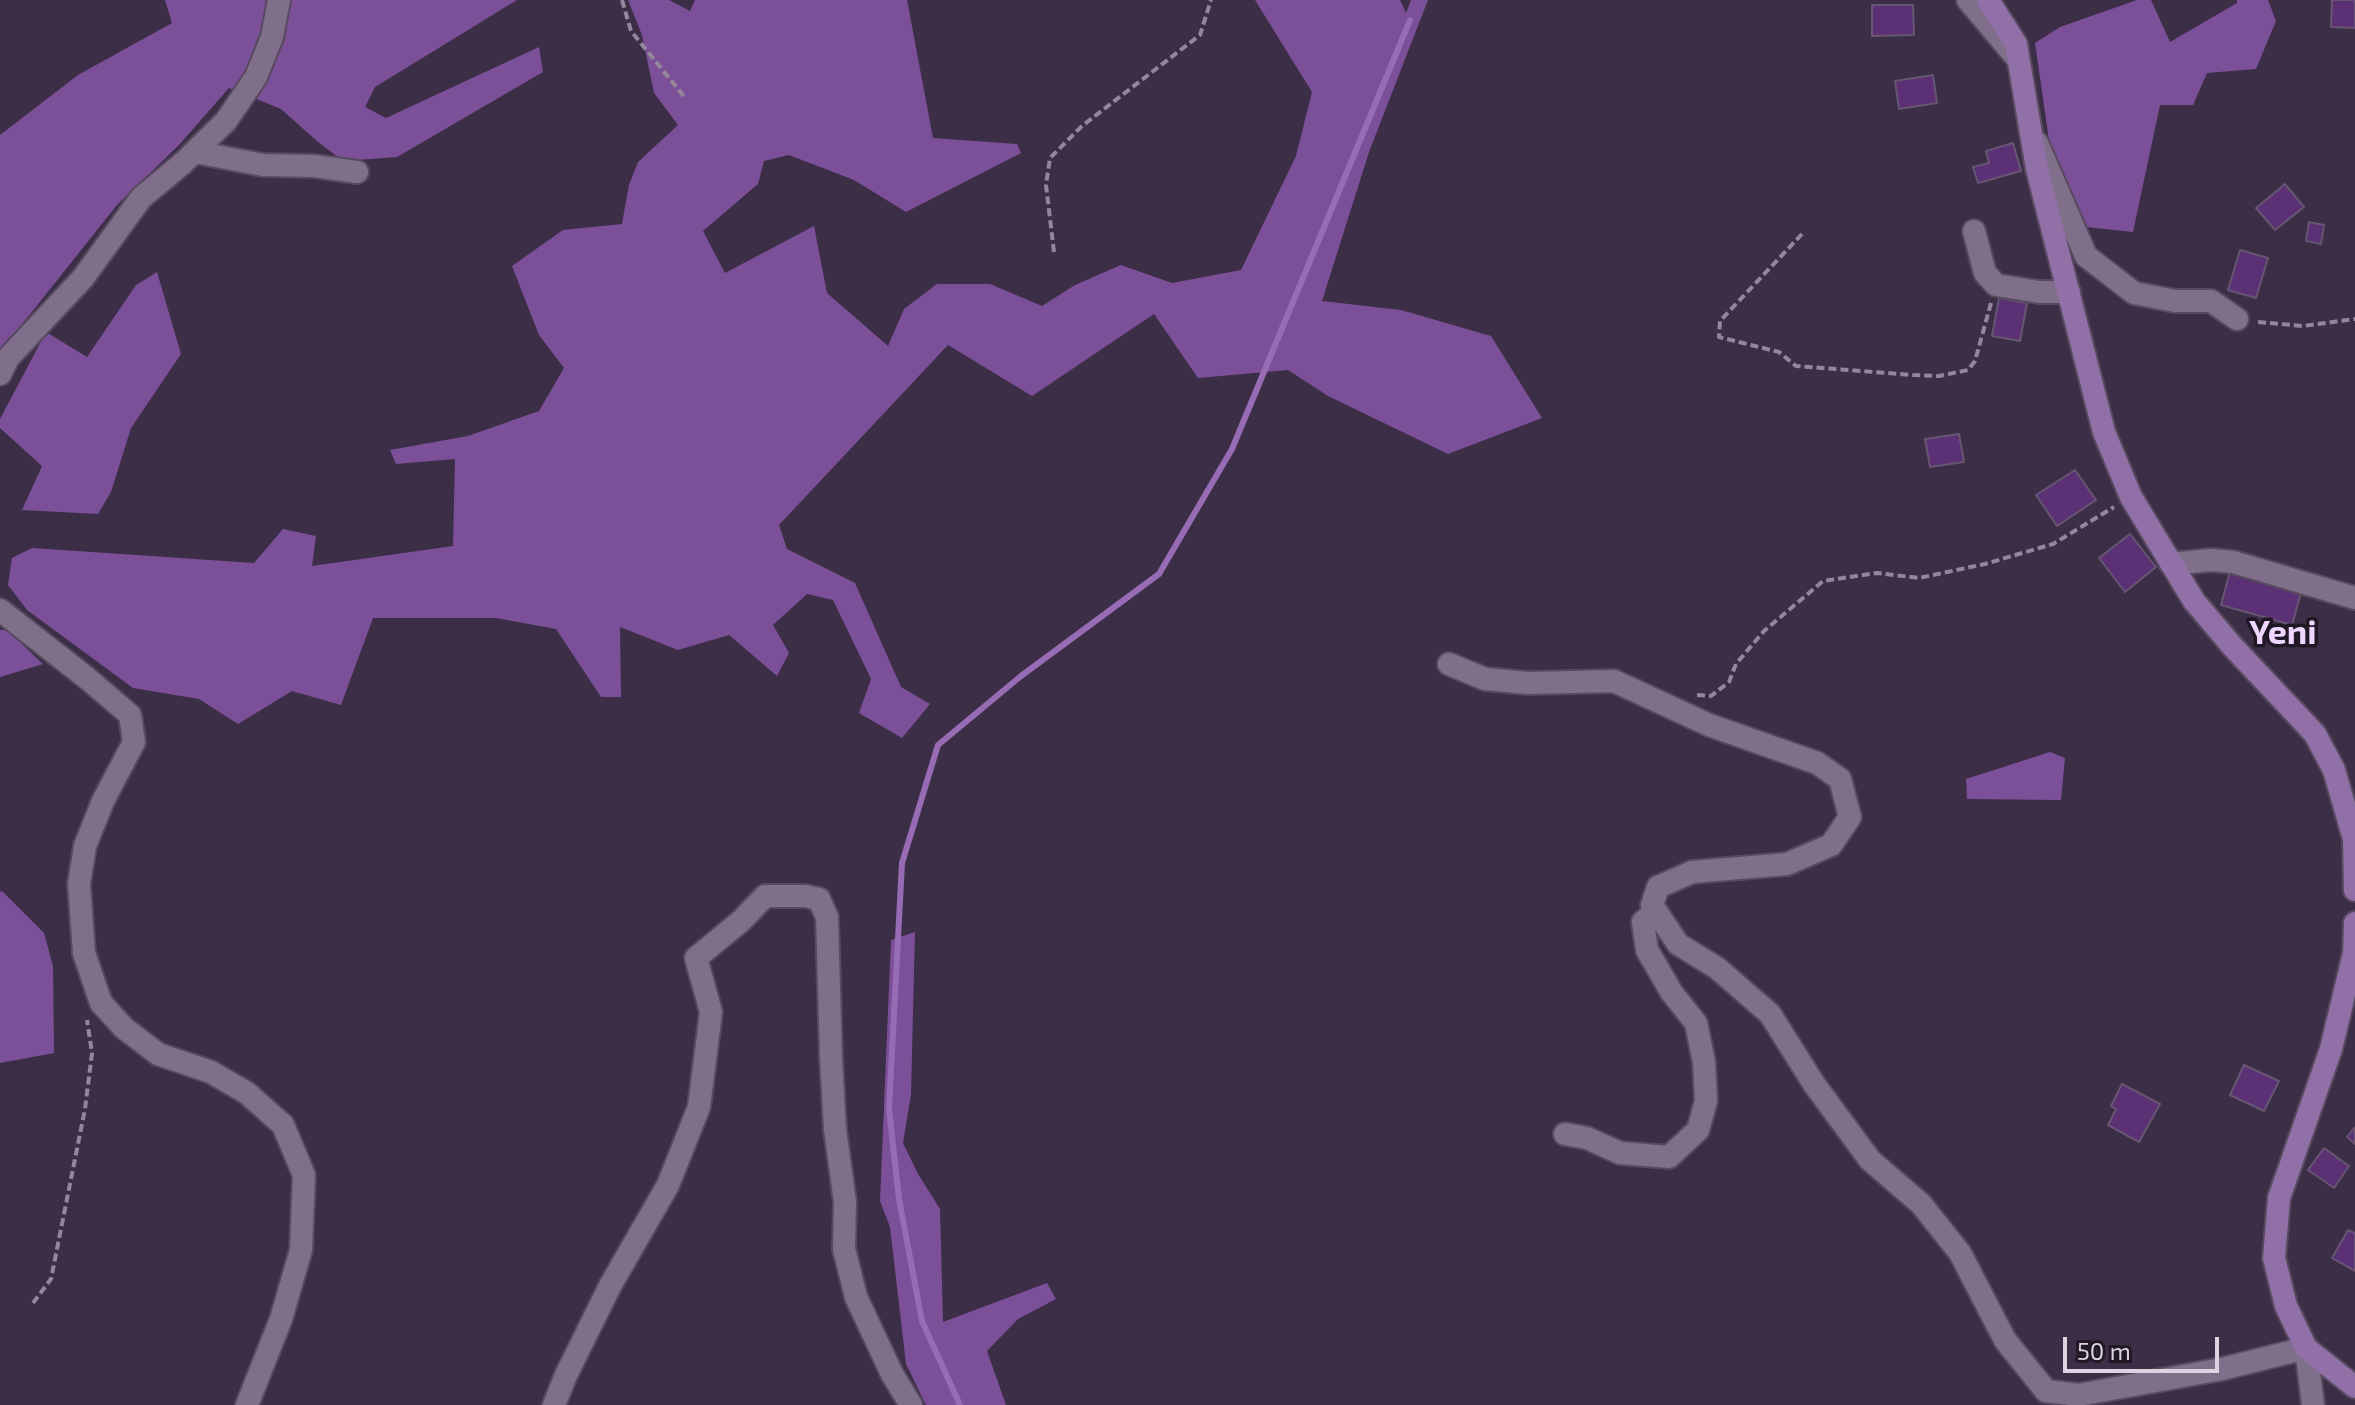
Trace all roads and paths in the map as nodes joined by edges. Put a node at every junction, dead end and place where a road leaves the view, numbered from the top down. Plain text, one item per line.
1 (279, 0) edge
2 (622, 0) edge
3 (1211, 0) edge
4 (1968, 0) edge
5 (1988, 0) edge
6 (2019, 61) junction
7 (686, 99) dead end
8 (2030, 127) junction
9 (195, 152) junction
10 (357, 172) dead end
11 (1974, 231) dead end
12 (1802, 234) dead end
13 (1054, 252) dead end
14 (1996, 285) junction
15 (2069, 292) junction
16 (2237, 319) joint
17 (2355, 319) edge
18 (0, 374) edge
19 (2131, 497) junction
20 (2171, 564) junction
21 (2355, 598) edge
22 (0, 610) edge
23 (1449, 664) dead end
24 (1696, 695) dead end
25 (2355, 890) edge
26 (1656, 911) junction
27 (2355, 923) edge
28 (2354, 953) edge
29 (86, 1010) dead end
30 (1565, 1134) dead end
31 (33, 1303) dead end
32 (2306, 1348) junction
33 (2355, 1387) edge
34 (247, 1405) edge
35 (554, 1405) edge
36 (911, 1405) edge
37 (2313, 1405) edge

1 - 9 street
2 - 7 path
3 - 13 path
4 - 6 street
5 - 6 main road
6 - 8 main road
8 - 15 main road
8 - 16 street
9 - 10 street
9 - 18 street
11 - 14 street
12 - 14 path
14 - 15 street
15 - 19 main road
16 - 17 path
19 - 20 main road
19 - 24 path
20 - 21 street
20 - 25 main road
22 - 34 street
23 - 26 street
26 - 30 street
26 - 32 street
27 - 28 main road
28 - 32 main road
29 - 31 path
32 - 33 main road
32 - 37 street
35 - 36 street

